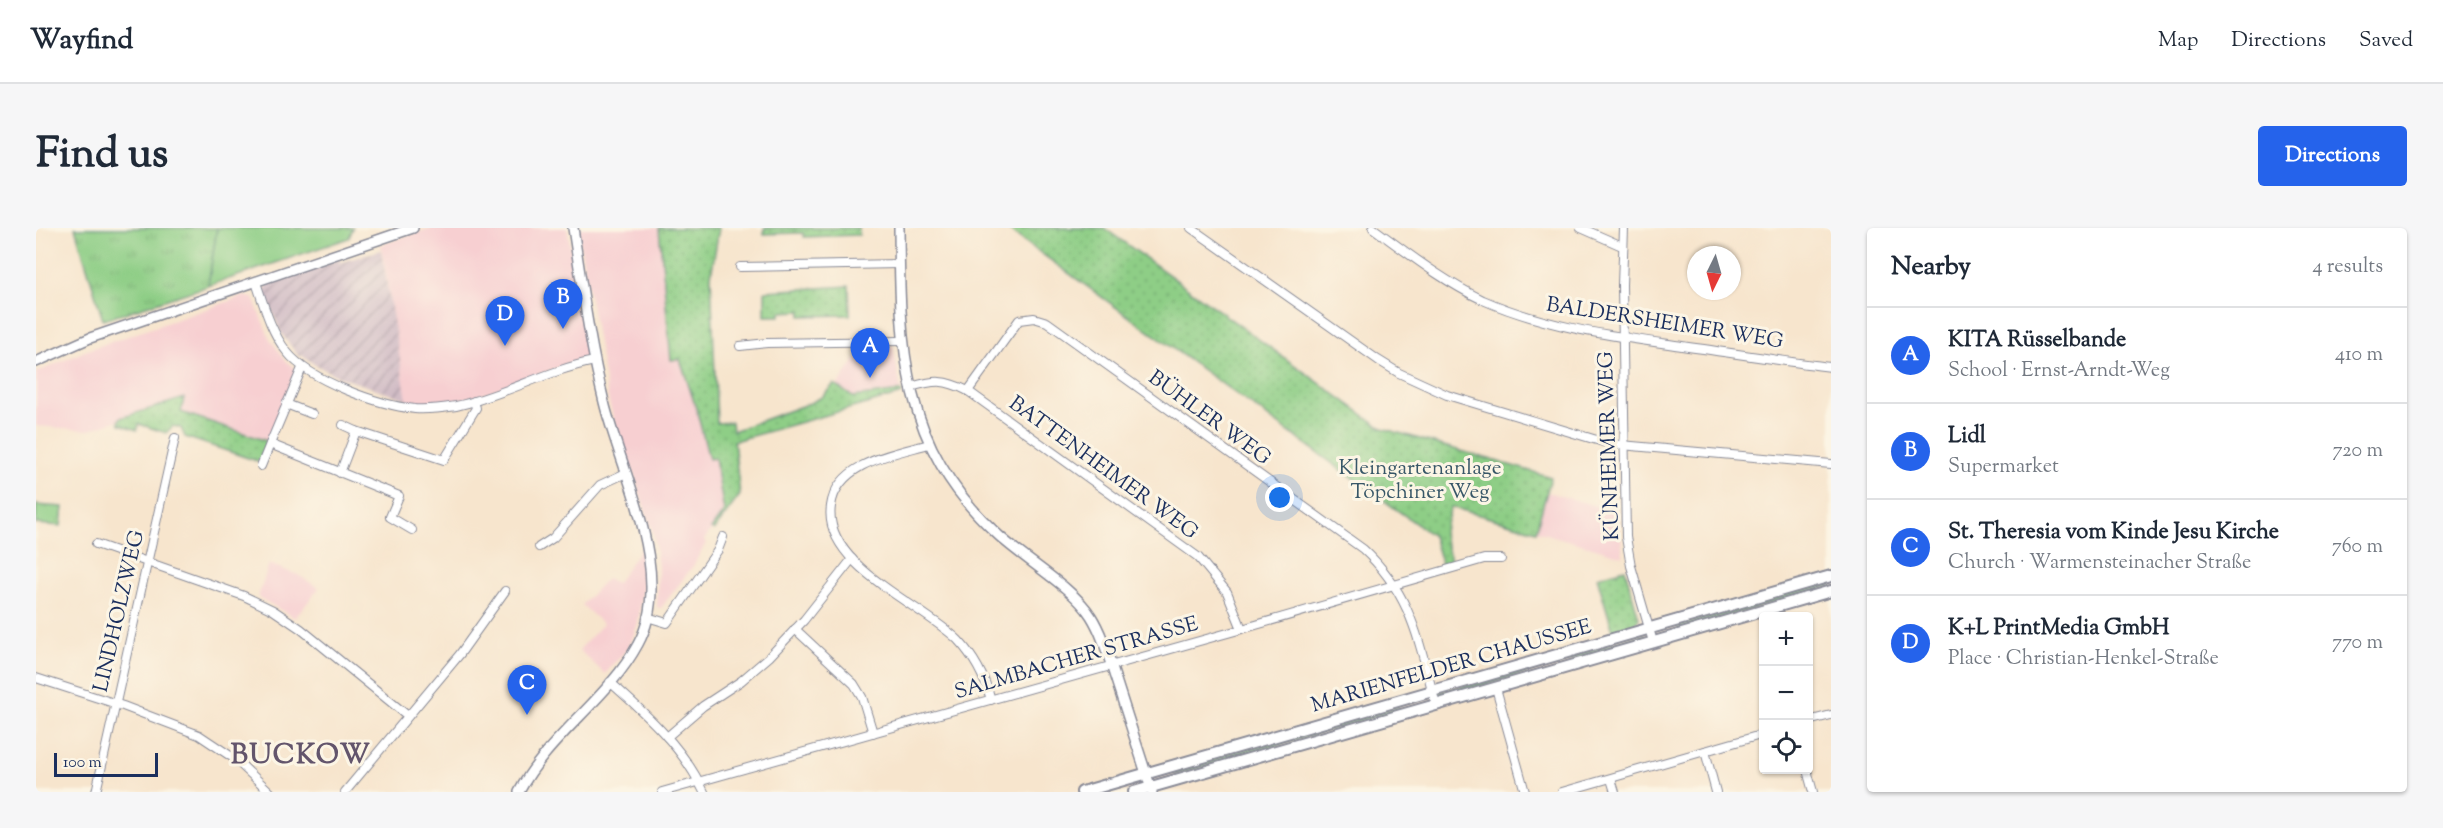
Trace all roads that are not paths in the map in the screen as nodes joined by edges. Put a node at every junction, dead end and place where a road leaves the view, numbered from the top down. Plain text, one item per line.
1 (413, 228) edge
2 (573, 228) edge
3 (899, 228) edge
4 (1191, 228) edge
5 (1373, 228) edge
6 (1581, 228) edge
7 (1624, 228) edge
8 (1622, 246) junction
9 (899, 264) junction
10 (740, 267) dead end
11 (256, 282) junction
12 (1623, 338) junction
13 (902, 340) junction
14 (740, 346) dead end
15 (595, 361) junction
16 (36, 362) edge
17 (1831, 367) edge
18 (302, 368) junction
19 (910, 387) junction
20 (968, 391) junction
21 (474, 401) junction
22 (286, 404) junction
23 (312, 414) dead end
24 (343, 425) dead end
25 (356, 431) junction
26 (175, 438) dead end
27 (270, 444) junction
28 (929, 444) junction
29 (1624, 446) junction
30 (1831, 464) edge
31 (261, 466) dead end
32 (340, 472) junction
33 (626, 473) junction
34 (412, 530) dead end
35 (723, 537) dead end
36 (96, 544) dead end
37 (538, 547) dead end
38 (852, 559) junction
39 (1500, 559) dead end
40 (148, 563) junction
41 (1831, 576) edge
42 (1395, 585) junction
43 (505, 591) dead end
44 (1831, 591) edge
45 (647, 617) junction
46 (795, 629) junction
47 (1242, 629) junction
48 (1649, 629) junction
49 (1653, 642) junction
50 (1111, 666) junction
51 (36, 678) edge
52 (610, 682) junction
53 (1496, 688) junction
54 (1432, 691) junction
55 (991, 700) junction
56 (116, 703) junction
57 (1436, 705) junction
58 (1831, 715) edge
59 (408, 716) junction
60 (1813, 720) edge
61 (873, 733) junction
62 (1759, 735) edge
63 (668, 737) junction
64 (1705, 751) junction
65 (1146, 773) junction
66 (1808, 774) edge
67 (1611, 778) junction
68 (699, 782) junction
69 (1151, 790) edge
70 (96, 792) edge
71 (270, 792) edge
72 (345, 792) edge
73 (519, 792) edge
74 (662, 792) edge
75 (704, 792) edge
76 (1082, 792) edge
77 (1134, 792) edge
78 (1526, 792) edge
79 (1562, 792) edge
80 (1615, 792) edge
81 (1716, 792) edge
82 (1814, 792) edge

1 - 11 street
2 - 15 street
3 - 9 street
4 - 29 street
5 - 12 street, BALDERSHEIMER WEG
6 - 8 street
7 - 8 street, KÜNHEIMER WEG
8 - 12 street, KÜNHEIMER WEG
9 - 10 street
9 - 13 street
11 - 16 street
11 - 18 street
12 - 17 street, BALDERSHEIMER WEG
12 - 29 street, KÜNHEIMER WEG
13 - 14 street
13 - 19 street
15 - 21 street
15 - 33 street
18 - 21 street
18 - 22 street
19 - 20 street, BATTENHEIMER WEG
19 - 28 street
20 - 42 street, BÜHLER WEG
20 - 47 street, BATTENHEIMER WEG
21 - 25 street
22 - 23 street
22 - 27 street
24 - 25 street
25 - 32 street
26 - 40 street, LINDHOLZWEG
27 - 31 street
27 - 32 street
28 - 38 street
28 - 50 street
29 - 30 street
29 - 48 street, KÜNHEIMER WEG
32 - 34 street
33 - 37 street
33 - 45 street
35 - 45 street
36 - 40 street
38 - 46 street
38 - 55 street
39 - 42 street, SALMBACHER STRASSE
40 - 56 street, LINDHOLZWEG
40 - 59 street
41 - 48 main road, MARIENFELDER CHAUSSEE
42 - 47 street, SALMBACHER STRASSE
42 - 54 street, BÜHLER WEG
43 - 59 street
44 - 49 main road, MARIENFELDER CHAUSSEE
45 - 52 street
46 - 61 street
46 - 63 street
47 - 50 street, SALMBACHER STRASSE
48 - 49 street, KÜNHEIMER WEG
48 - 54 main road, MARIENFELDER CHAUSSEE
49 - 53 main road, MARIENFELDER CHAUSSEE
50 - 55 street, SALMBACHER STRASSE
50 - 65 street
51 - 56 street
52 - 63 street
52 - 73 street
53 - 57 main road, MARIENFELDER CHAUSSEE
53 - 78 street
54 - 57 street, BÜHLER WEG
54 - 65 main road, MARIENFELDER CHAUSSEE
55 - 61 street, SALMBACHER STRASSE
56 - 70 street, LINDHOLZWEG
56 - 71 street
57 - 69 main road, MARIENFELDER CHAUSSEE
58 - 60 street
59 - 72 street
61 - 68 street, SALMBACHER STRASSE
62 - 64 street
63 - 68 street
64 - 67 street
64 - 81 street
65 - 69 street
65 - 76 main road, MARIENFELDER CHAUSSEE
66 - 82 street
67 - 79 street
67 - 80 street
68 - 74 street, SALMBACHER STRASSE
68 - 75 street
69 - 77 main road, MARIENFELDER CHAUSSEE

